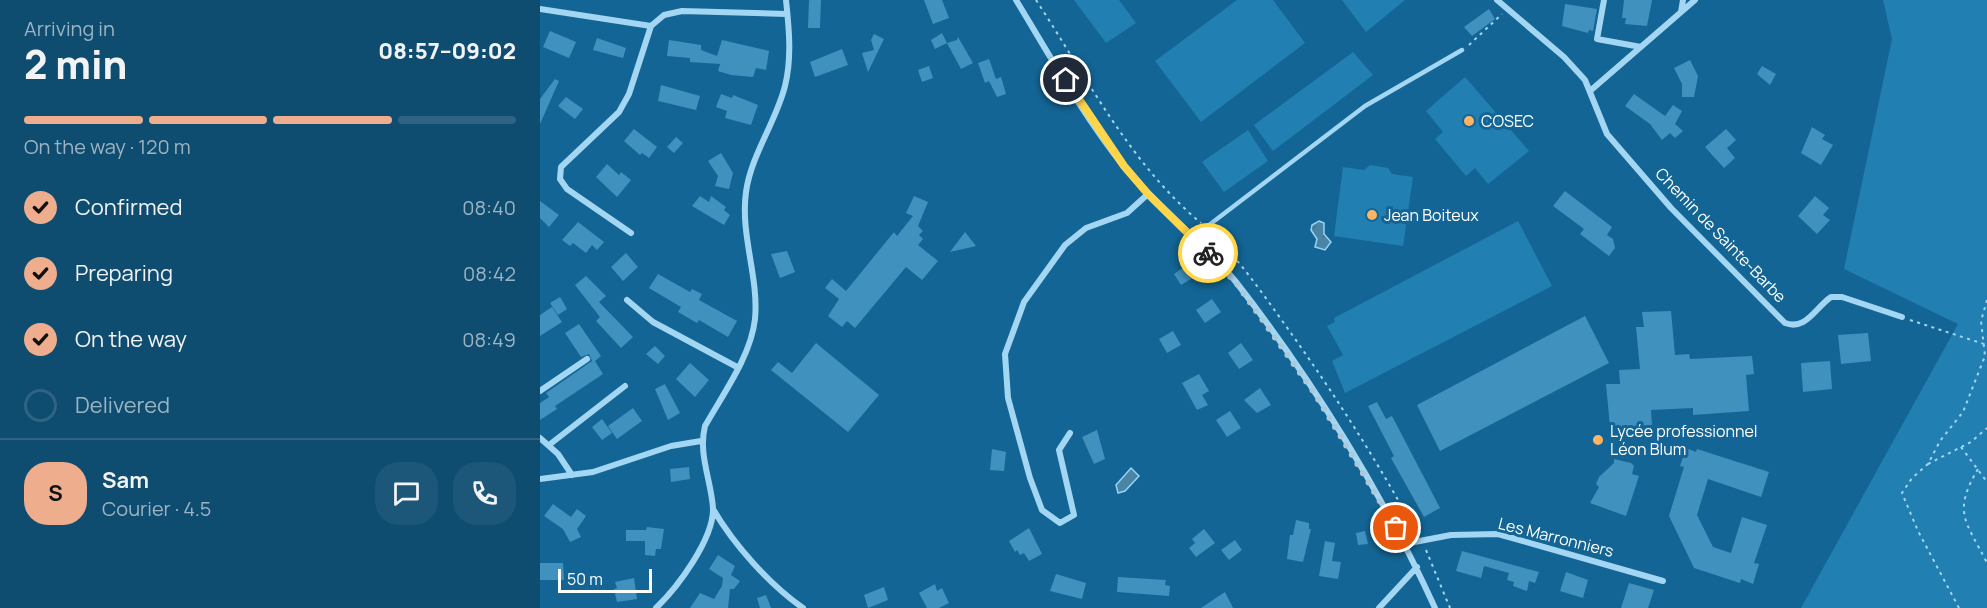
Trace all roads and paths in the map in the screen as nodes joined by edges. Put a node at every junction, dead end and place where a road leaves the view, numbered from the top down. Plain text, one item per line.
1 (786, 0) edge
2 (1016, 0) edge
3 (1036, 0) edge
4 (1497, 0) edge
5 (1604, 0) edge
6 (1683, 0) edge
7 (1695, 0) edge
8 (540, 9) edge
9 (1506, 9) junction
10 (1681, 12) junction
11 (788, 14) junction
12 (651, 26) junction
13 (1641, 47) junction
14 (1462, 50) joint
15 (1590, 91) junction
16 (1148, 194) junction
17 (1200, 221) dead end
18 (631, 233) dead end
19 (1192, 238) junction
20 (627, 300) dead end
21 (1987, 300) edge
22 (1902, 317) joint
23 (1985, 344) edge
24 (587, 359) dead end
25 (737, 368) junction
26 (626, 386) dead end
27 (540, 391) edge
28 (1987, 428) edge
29 (1070, 433) dead end
30 (540, 438) edge
31 (701, 441) junction
32 (549, 445) junction
33 (1961, 447) junction
34 (1928, 464) junction
35 (1978, 469) junction
36 (572, 475) junction
37 (540, 479) edge
38 (1987, 482) edge
39 (713, 508) junction
40 (1404, 544) junction
41 (1987, 563) edge
42 (1417, 567) junction
43 (1663, 581) dead end
44 (656, 608) edge
45 (803, 608) edge
46 (1379, 608) edge
47 (1435, 608) edge
48 (1959, 608) edge

1 - 11 street
2 - 16 street
3 - 17 path
4 - 9 street, Chemin de Sainte-Barbe
5 - 13 street
6 - 10 street
7 - 10 street
8 - 12 street
9 - 14 path
9 - 15 street, Chemin de Sainte-Barbe
10 - 13 street
11 - 12 street
11 - 25 street
12 - 18 street
13 - 15 street
14 - 19 lane
15 - 22 street, Chemin de Sainte-Barbe
16 - 19 street
16 - 29 street
19 - 40 street
20 - 25 street
21 - 23 path
22 - 23 path
23 - 34 path
24 - 27 street
25 - 31 street
26 - 32 street
28 - 33 path
30 - 32 street
31 - 36 street
31 - 39 street
32 - 36 street
33 - 34 path
33 - 35 path
34 - 48 path
35 - 38 path
35 - 41 path
36 - 37 street
39 - 44 street
39 - 45 street
40 - 42 street
40 - 43 street, Les Marronniers
42 - 46 street
42 - 47 street

